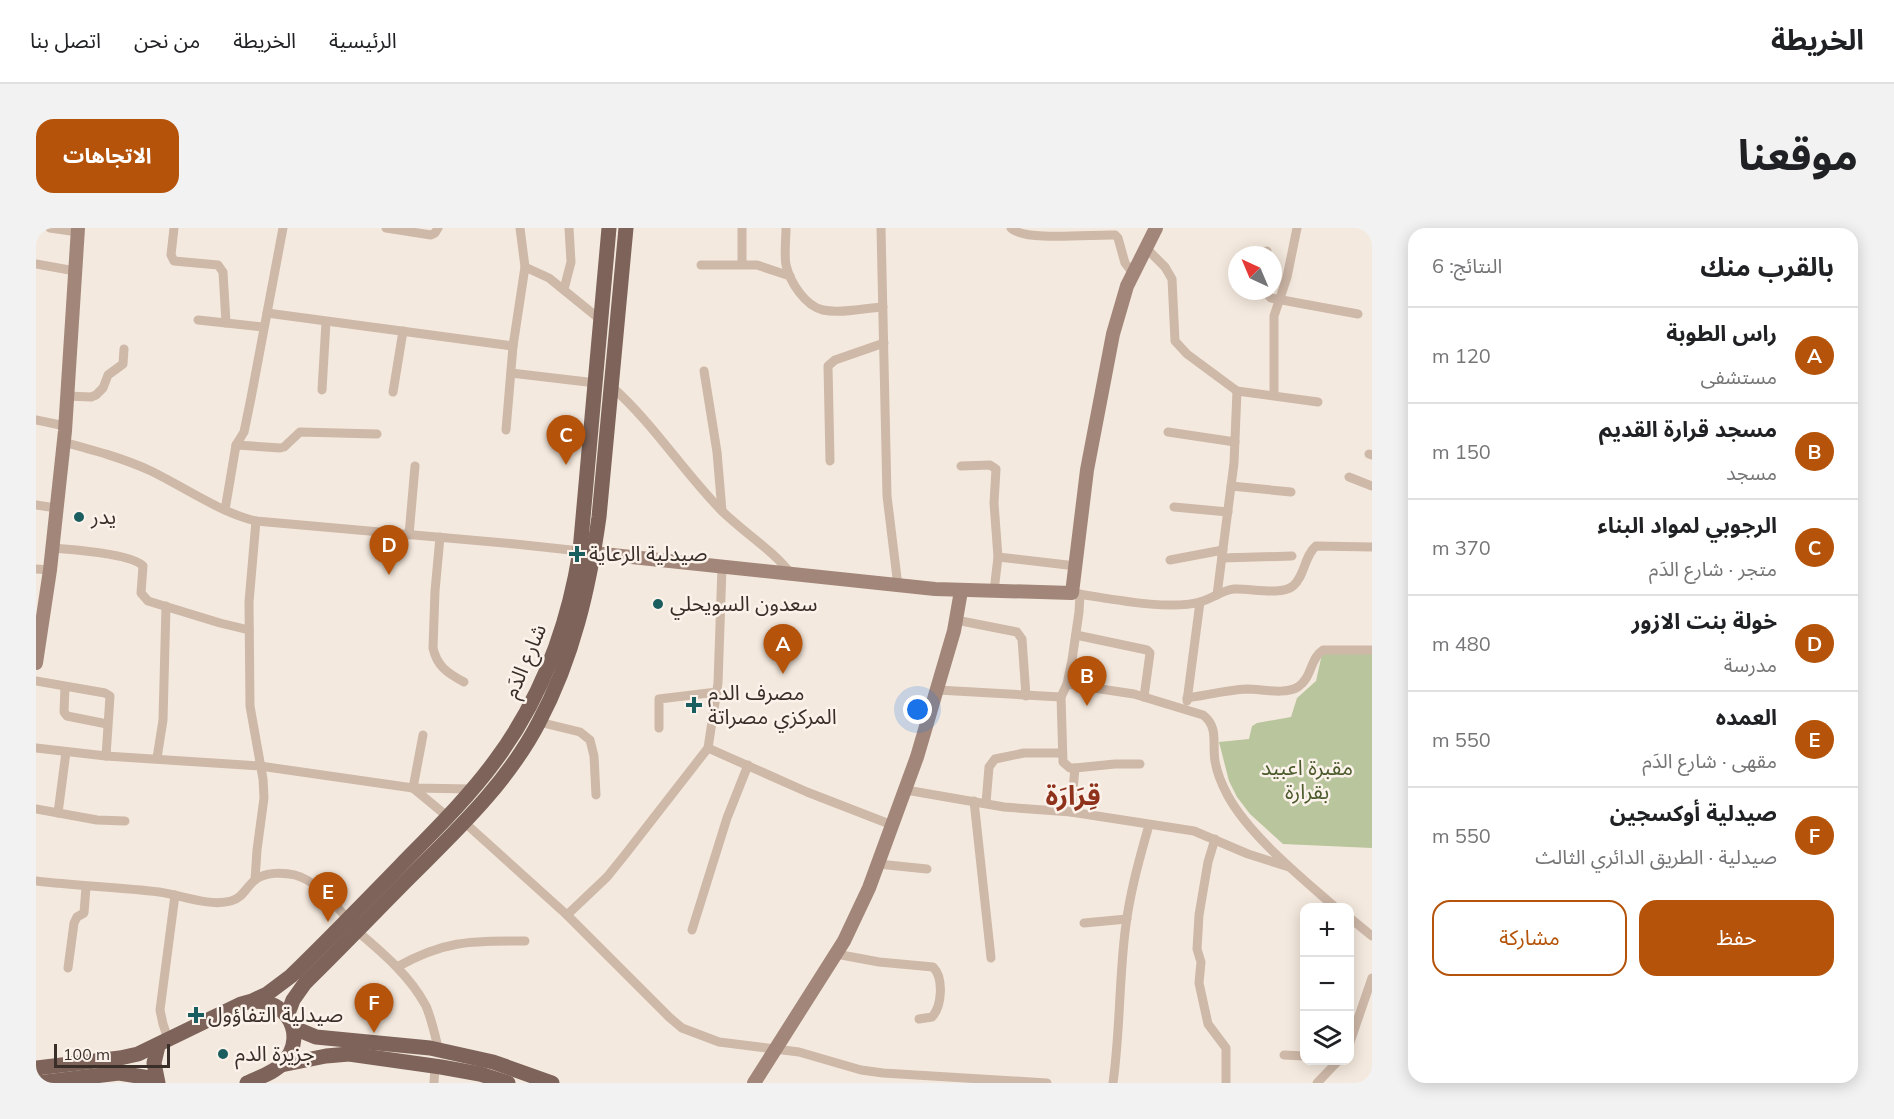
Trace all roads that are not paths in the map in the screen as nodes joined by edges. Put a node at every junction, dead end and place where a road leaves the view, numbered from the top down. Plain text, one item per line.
1 (50, 228) edge
2 (174, 228) edge
3 (283, 228) edge
4 (386, 228) edge
5 (438, 228) edge
6 (520, 228) edge
7 (569, 228) edge
8 (609, 228) edge
9 (626, 228) edge
10 (742, 228) edge
11 (786, 228) edge
12 (881, 228) edge
13 (1011, 228) edge
14 (1156, 228) edge
15 (1297, 228) edge
16 (78, 230) edge
17 (1048, 232) edge
18 (1146, 248) junction
19 (36, 264) edge
20 (742, 264) junction
21 (701, 265) dead end
22 (525, 267) junction
23 (75, 271) junction
24 (1132, 272) junction
25 (790, 276) junction
26 (564, 289) junction
27 (1282, 293) edge
28 (1280, 300) joint
29 (883, 307) junction
30 (267, 314) junction
31 (1358, 314) dead end
32 (198, 320) dead end
33 (602, 321) junction
34 (226, 322) junction
35 (326, 322) junction
36 (263, 327) junction
37 (403, 331) junction
38 (884, 344) junction
39 (513, 346) junction
40 (124, 349) dead end
41 (704, 371) dead end
42 (511, 373) junction
43 (603, 385) junction
44 (322, 390) dead end
45 (1238, 391) junction
46 (393, 392) dead end
47 (1274, 395) junction
48 (67, 396) junction
49 (1318, 402) dead end
50 (36, 420) edge
51 (65, 426) junction
52 (506, 430) dead end
53 (1168, 432) dead end
54 (377, 434) dead end
55 (63, 442) junction
56 (1235, 442) junction
57 (236, 445) junction
58 (830, 461) dead end
59 (415, 466) dead end
60 (961, 466) dead end
61 (1349, 477) dead end
62 (1231, 486) junction
63 (1372, 486) edge
64 (1291, 492) dead end
65 (36, 505) edge
66 (1174, 507) dead end
67 (56, 508) junction
68 (225, 510) junction
69 (723, 511) junction
70 (1228, 512) junction
71 (256, 521) junction
72 (409, 534) junction
73 (440, 537) junction
74 (1372, 547) edge
75 (52, 548) junction
76 (587, 552) junction
77 (1223, 554) junction
78 (1292, 556) dead end
79 (998, 557) junction
80 (1170, 560) dead end
81 (1076, 566) junction
82 (722, 567) junction
83 (43, 570) edge
84 (792, 575) junction
85 (898, 586) junction
86 (961, 591) junction
87 (994, 591) junction
88 (1076, 593) junction
89 (1217, 596) junction
90 (1200, 602) junction
91 (166, 606) junction
92 (956, 620) junction
93 (249, 630) junction
94 (1076, 635) junction
95 (1372, 650) edge
96 (36, 663) edge
97 (36, 681) edge
98 (464, 682) dead end
99 (1067, 684) junction
100 (65, 687) junction
101 (938, 690) junction
102 (717, 692) junction
103 (1026, 696) junction
104 (1061, 697) junction
105 (1144, 697) junction
106 (1187, 698) junction
107 (1185, 711) junction
108 (539, 722) junction
109 (107, 724) junction
110 (659, 728) dead end
111 (423, 735) dead end
112 (36, 748) edge
113 (708, 748) junction
114 (66, 752) junction
115 (1062, 753) junction
116 (106, 756) junction
117 (157, 758) junction
118 (1140, 764) dead end
119 (748, 765) junction
120 (261, 766) junction
121 (1076, 768) junction
122 (412, 788) junction
123 (472, 789) junction
124 (906, 790) junction
125 (596, 795) dead end
126 (974, 801) junction
127 (986, 803) junction
128 (36, 810) edge
129 (1071, 812) junction
130 (58, 813) junction
131 (447, 817) junction
132 (125, 821) dead end
133 (464, 822) junction
134 (892, 825) junction
135 (1149, 825) junction
136 (1215, 839) junction
137 (878, 864) junction
138 (1289, 867) junction
139 (927, 869) dead end
140 (255, 880) junction
141 (36, 881) edge
142 (86, 887) junction
143 (175, 895) junction
144 (1330, 903) edge
145 (567, 915) junction
146 (347, 918) junction
147 (1127, 919) junction
148 (1354, 921) edge
149 (1084, 923) dead end
150 (692, 930) dead end
151 (357, 932) junction
152 (1372, 936) edge
153 (525, 941) dead end
154 (836, 954) junction
155 (991, 958) dead end
156 (397, 967) junction
157 (68, 968) dead end
158 (1372, 978) edge
159 (252, 1001) junction
160 (919, 1019) dead end
161 (290, 1020) junction
162 (1354, 1030) edge
163 (163, 1042) junction
164 (775, 1049) junction
165 (439, 1051) junction
166 (1284, 1055) dead end
167 (1300, 1056) edge
168 (281, 1065) junction
169 (1333, 1065) edge
170 (435, 1066) junction
171 (36, 1068) edge
172 (157, 1081) edge
173 (1321, 1082) edge
174 (38, 1083) edge
175 (247, 1083) edge
176 (434, 1083) edge
177 (508, 1083) edge
178 (552, 1083) edge
179 (754, 1083) edge
180 (1047, 1083) edge
181 (1113, 1083) edge
182 (1226, 1083) edge

1 - 16 street
2 - 34 street
3 - 30 street
4 - 5 street
6 - 22 street
7 - 26 street
8 - 33 main road, شارع الدَم
9 - 43 main road, شارع الدَم
10 - 20 street
11 - 25 street
12 - 29 street
13 - 17 street
14 - 18 street
15 - 27 street
16 - 23 street
17 - 24 street
18 - 24 street
18 - 45 street
19 - 23 street
20 - 21 street
20 - 25 street
22 - 26 street
22 - 39 street
23 - 48 street
24 - 81 street
25 - 29 street
26 - 33 street
28 - 31 street
28 - 47 street
29 - 38 street
30 - 35 street
30 - 36 street
32 - 34 street
33 - 43 main road, شارع الدَم
34 - 36 street
35 - 37 street
35 - 44 street
36 - 57 street
37 - 39 street
37 - 46 street
38 - 58 street
38 - 85 street
39 - 42 street
40 - 48 street
41 - 69 street
42 - 43 street
42 - 52 street
43 - 69 street
43 - 76 main road, شارع الدَم
45 - 47 street
45 - 56 street
47 - 49 street
48 - 51 street
50 - 51 street
51 - 55 street
53 - 56 street
54 - 57 street
55 - 67 street
55 - 68 street
56 - 62 street
57 - 68 street
59 - 72 street
60 - 79 street
61 - 63 street
62 - 64 street
62 - 70 street
65 - 67 street
66 - 70 street
67 - 75 street
68 - 71 street
69 - 84 street
70 - 77 street
71 - 72 street
71 - 93 street
72 - 73 street
73 - 76 street
73 - 98 street
74 - 89 street
75 - 83 street
75 - 91 street
76 - 82 street
76 - 108 main road, شارع الدَم
76 - 123 main road, شارع الدَم
77 - 78 street
77 - 80 street
77 - 89 street
79 - 81 street
79 - 87 street
81 - 88 street
82 - 84 street
82 - 102 street
83 - 96 street
84 - 85 street
85 - 86 street
86 - 87 street
86 - 92 street
87 - 88 street
88 - 90 street
88 - 94 street
89 - 90 street
90 - 106 street
91 - 93 street
91 - 117 street
92 - 101 street
92 - 103 street
93 - 120 street
94 - 99 street
94 - 105 street
95 - 106 street
97 - 100 street
99 - 104 street
99 - 105 street
100 - 109 street
100 - 109 street
101 - 103 street
101 - 124 street
102 - 110 street
102 - 113 street
103 - 104 street
104 - 115 street
105 - 107 street
106 - 107 street
107 - 138 street
108 - 125 street
108 - 133 main road, شارع الدَم
109 - 116 street
111 - 122 street
112 - 114 street
113 - 119 street
113 - 145 street
114 - 116 street
114 - 130 street
115 - 121 street
115 - 127 street
116 - 117 street
117 - 120 street
118 - 121 street
119 - 134 street
119 - 150 street
120 - 122 street
120 - 140 street
121 - 129 street
122 - 123 street
122 - 131 street
123 - 131 main road, شارع الدَم
124 - 126 street
124 - 134 street
126 - 127 street
126 - 155 street
127 - 129 street
128 - 130 street
129 - 135 street
130 - 132 street
131 - 146 main road, شارع الدَم
133 - 145 street
133 - 151 main road, شارع الدَم
134 - 137 street
135 - 136 street
135 - 147 street
136 - 138 street
136 - 182 street
137 - 139 street
137 - 154 street
138 - 144 street
140 - 143 street
140 - 146 street
141 - 142 street
142 - 143 street
142 - 157 street
143 - 163 street
145 - 164 street
146 - 159 main road, شارع الدَم
147 - 149 street
147 - 181 street
148 - 152 street
151 - 156 street
151 - 161 main road, شارع الدَم
153 - 156 street
154 - 160 street
154 - 164 street
156 - 165 street
158 - 162 street
159 - 161 main road
159 - 163 main road, شارع الدَم
161 - 165 main road
161 - 168 main road, شارع الدَم
163 - 171 main road, شارع الدَم
163 - 172 main road
164 - 179 street
164 - 180 street
165 - 178 main road
166 - 167 street
168 - 170 main road
168 - 175 main road
169 - 173 street
170 - 176 street
170 - 177 main road
172 - 174 main road

